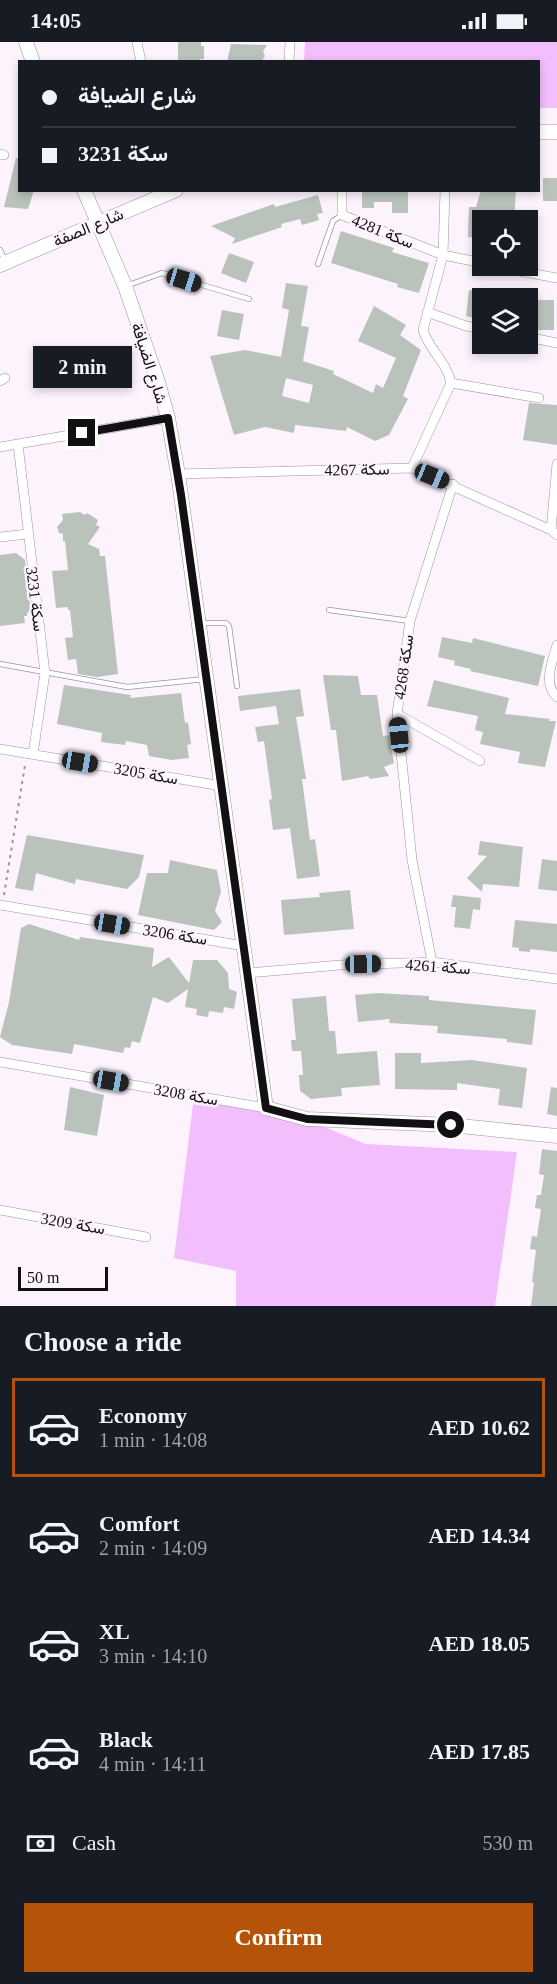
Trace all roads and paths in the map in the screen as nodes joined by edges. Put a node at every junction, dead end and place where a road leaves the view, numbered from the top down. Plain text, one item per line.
1 (26, 42) edge
2 (137, 42) edge
3 (290, 42) edge
4 (32, 60) edge
5 (141, 60) edge
6 (289, 60) edge
7 (540, 132) edge
8 (557, 132) edge
9 (85, 192) edge
10 (171, 192) edge
11 (342, 192) edge
12 (445, 192) edge
13 (342, 215) junction
14 (98, 222) junction
15 (443, 255) junction
16 (2, 260) edge
17 (472, 262) edge
18 (318, 264) dead end
19 (538, 274) edge
20 (557, 278) edge
21 (125, 286) junction
22 (249, 299) dead end
23 (426, 312) junction
24 (472, 327) edge
25 (538, 339) edge
26 (557, 343) edge
27 (451, 383) junction
28 (540, 398) dead end
29 (168, 418) junction
30 (18, 444) junction
31 (0, 447) edge
32 (557, 465) edge
33 (412, 468) junction
34 (178, 474) junction
35 (453, 484) junction
36 (554, 532) edge
37 (28, 534) junction
38 (0, 537) edge
39 (329, 610) dead end
40 (410, 621) junction
41 (199, 623) junction
42 (557, 645) edge
43 (0, 664) edge
44 (45, 672) junction
45 (207, 679) junction
46 (237, 686) dead end
47 (557, 697) edge
48 (397, 714) junction
49 (0, 749) edge
50 (30, 753) junction
51 (480, 760) dead end
52 (222, 786) junction
53 (1, 905) edge
54 (244, 946) junction
55 (432, 962) junction
56 (248, 973) junction
57 (557, 979) edge
58 (0, 1062) edge
59 (266, 1108) junction
60 (557, 1136) edge
61 (0, 1210) edge
62 (146, 1237) dead end

1 - 4 street
2 - 5 street
3 - 6 street
7 - 8 street
9 - 14 street, شارع الضيافة
10 - 14 street, شارع الصفة
11 - 13 street
12 - 15 street
13 - 15 street, سكة 4281
13 - 18 lane, سكة 4281
14 - 16 street, شارع الصفة
14 - 21 street, شارع الضيافة
15 - 17 street, سكة 4281
15 - 23 street
19 - 20 street
21 - 22 lane
21 - 29 street, شارع الضيافة
23 - 24 street
23 - 27 street
25 - 26 street
27 - 28 street
27 - 33 street
29 - 30 street
29 - 34 street, شارع الضيافة
30 - 31 street
30 - 37 street, سكة 3231
32 - 36 street
33 - 34 street, سكة 4267
33 - 35 street, سكة 4267
34 - 41 street, شارع الضيافة
35 - 36 street, سكة 4267
35 - 40 street, سكة 4268
37 - 38 street
37 - 44 street, سكة 3231
39 - 40 lane
40 - 48 street, سكة 4268
41 - 45 street, شارع الضيافة
41 - 46 lane
42 - 47 street
43 - 44 lane
44 - 45 lane
44 - 50 street, سكة 3231
45 - 52 street, شارع الضيافة
48 - 51 street
48 - 55 street, سكة 4268
49 - 50 street, سكة 3205
50 - 52 street, سكة 3205
50 - 53 path
52 - 54 street, شارع الضيافة
53 - 54 street, سكة 3206
54 - 56 street, شارع الضيافة
55 - 56 street, سكة 4261
55 - 57 street, سكة 4261
56 - 59 street, شارع الضيافة
58 - 59 street, سكة 3208
59 - 60 street
61 - 62 street, سكة 3209

